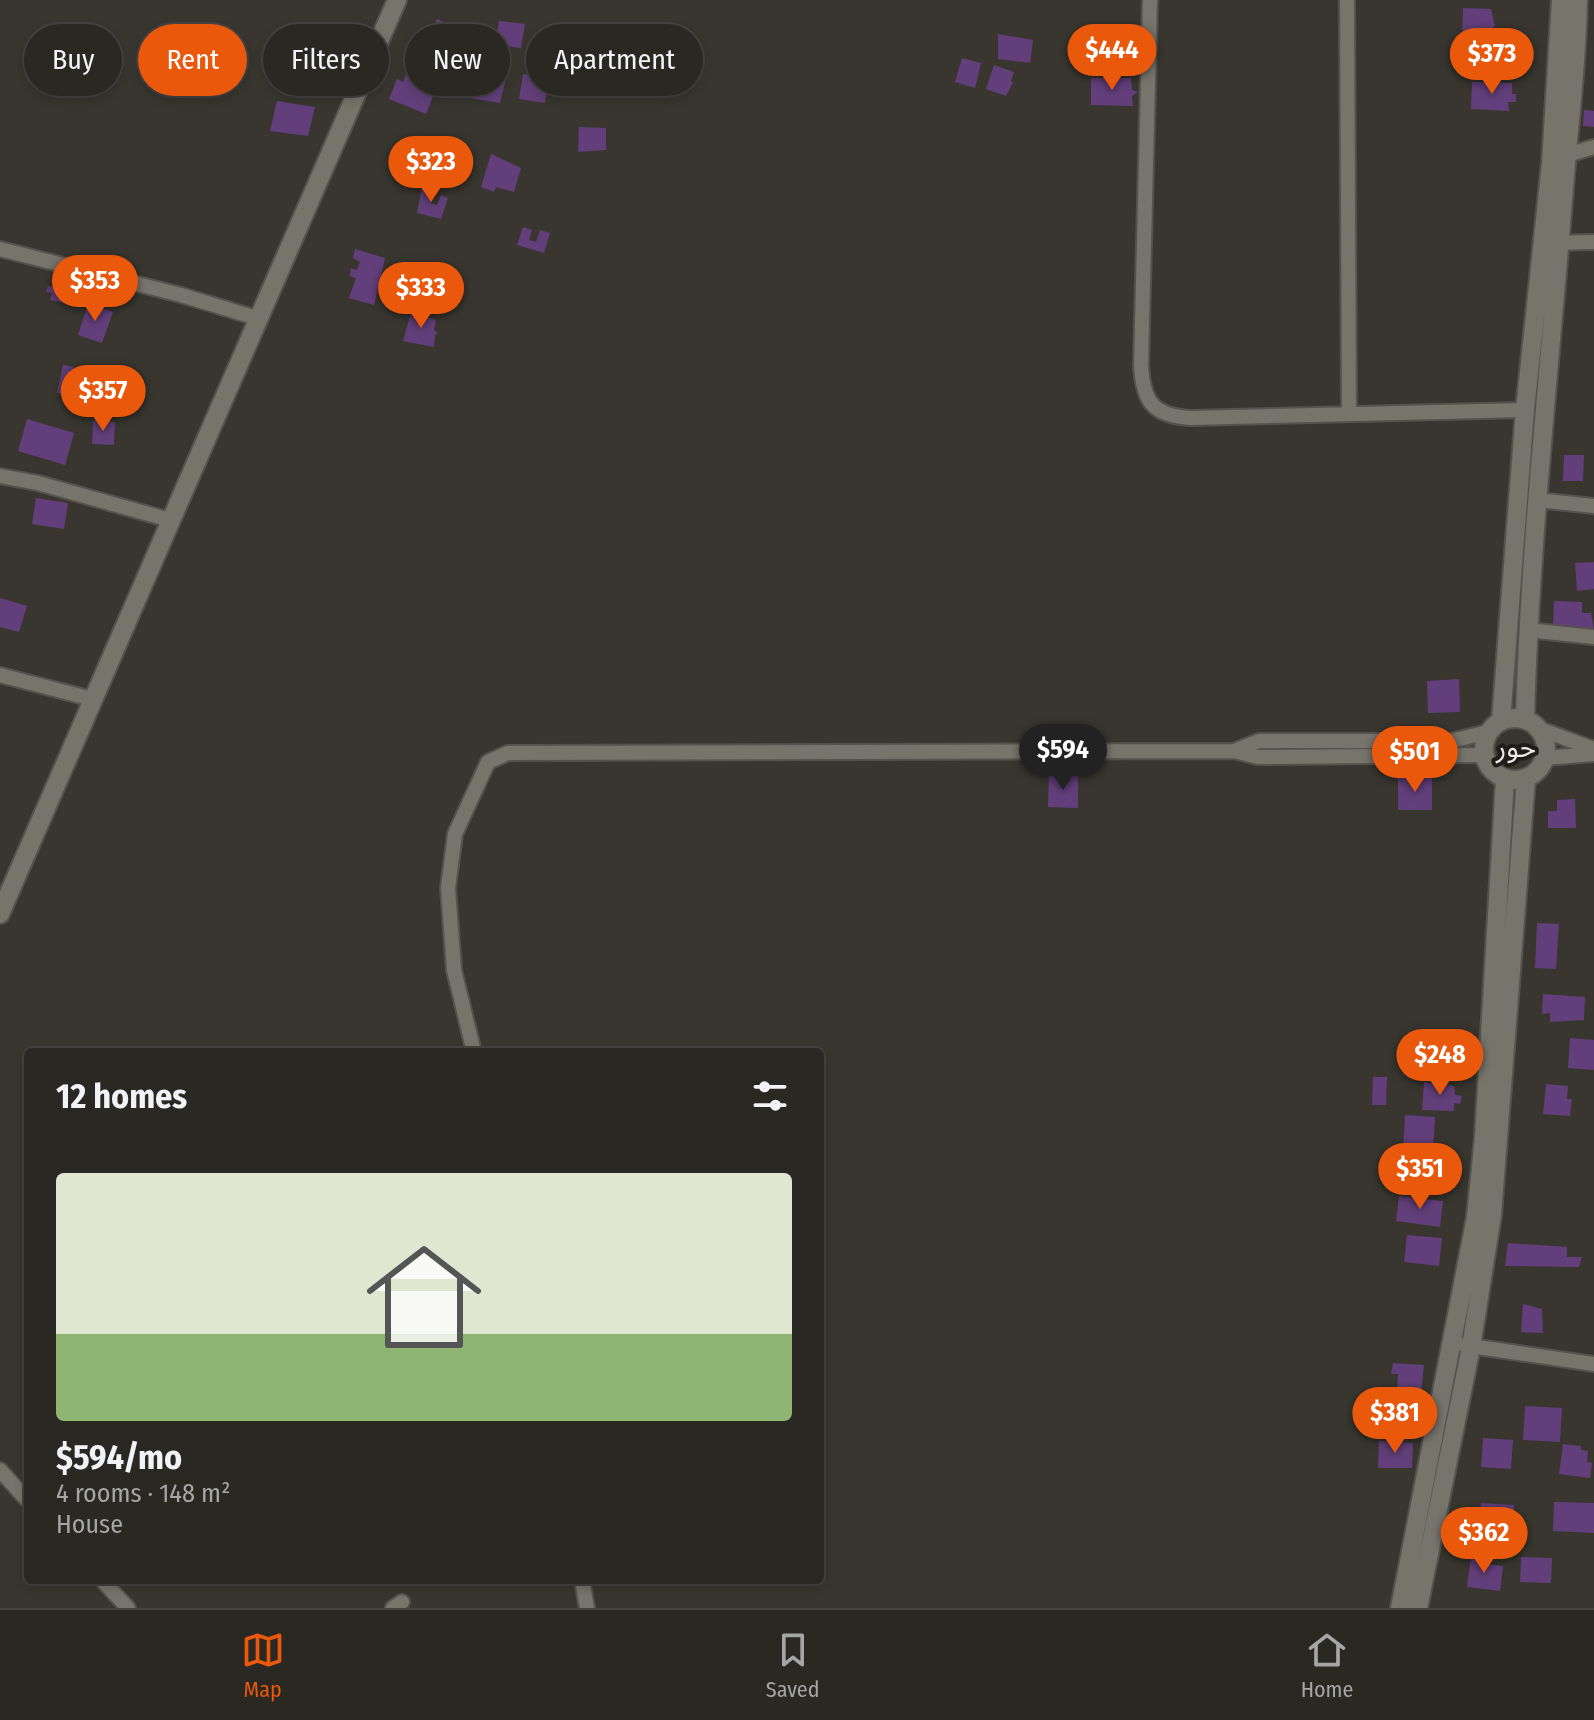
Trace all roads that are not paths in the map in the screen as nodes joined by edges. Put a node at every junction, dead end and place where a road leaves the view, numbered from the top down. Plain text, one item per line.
1 (397, 0) edge
2 (1150, 0) edge
3 (1347, 0) edge
4 (1561, 0) edge
5 (1578, 0) edge
6 (1594, 147) edge
7 (1567, 155) junction
8 (1552, 242) junction
9 (1594, 242) edge
10 (0, 249) edge
11 (257, 318) junction
12 (1525, 410) junction
13 (1349, 412) junction
14 (0, 476) edge
15 (1537, 500) junction
16 (1594, 506) edge
17 (170, 520) junction
18 (1528, 630) junction
19 (1594, 637) edge
20 (0, 675) edge
21 (92, 699) junction
22 (1531, 723) junction
23 (1494, 727) junction
24 (1234, 751) junction
25 (1594, 751) edge
26 (1483, 755) junction
27 (1545, 758) junction
28 (1526, 778) junction
29 (1505, 779) junction
30 (0, 914) edge
31 (473, 1048) edge
32 (1451, 1343) junction
33 (1471, 1347) junction
34 (1594, 1364) edge
35 (0, 1470) edge
36 (24, 1497) edge
37 (106, 1584) edge
38 (583, 1584) edge
39 (128, 1608) edge
40 (587, 1608) edge
41 (1400, 1608) edge
42 (1418, 1608) edge

1 - 11 street
2 - 13 street
3 - 13 street
4 - 8 street
5 - 7 street
6 - 7 street
7 - 8 street
8 - 9 street
8 - 12 street
8 - 15 street
10 - 11 street
11 - 17 street
12 - 13 street
12 - 23 street
14 - 17 street
15 - 16 street
15 - 18 street
17 - 21 street
18 - 19 street
18 - 22 street
20 - 21 street
21 - 30 street
22 - 23 street
22 - 25 street
22 - 27 street
23 - 24 street
23 - 26 street
24 - 26 street
24 - 31 street
25 - 27 street
26 - 29 street
27 - 28 street
28 - 29 street
28 - 33 street
29 - 32 street
32 - 33 street
32 - 41 street
33 - 34 street
33 - 42 street
35 - 36 street
37 - 39 street
38 - 40 street

